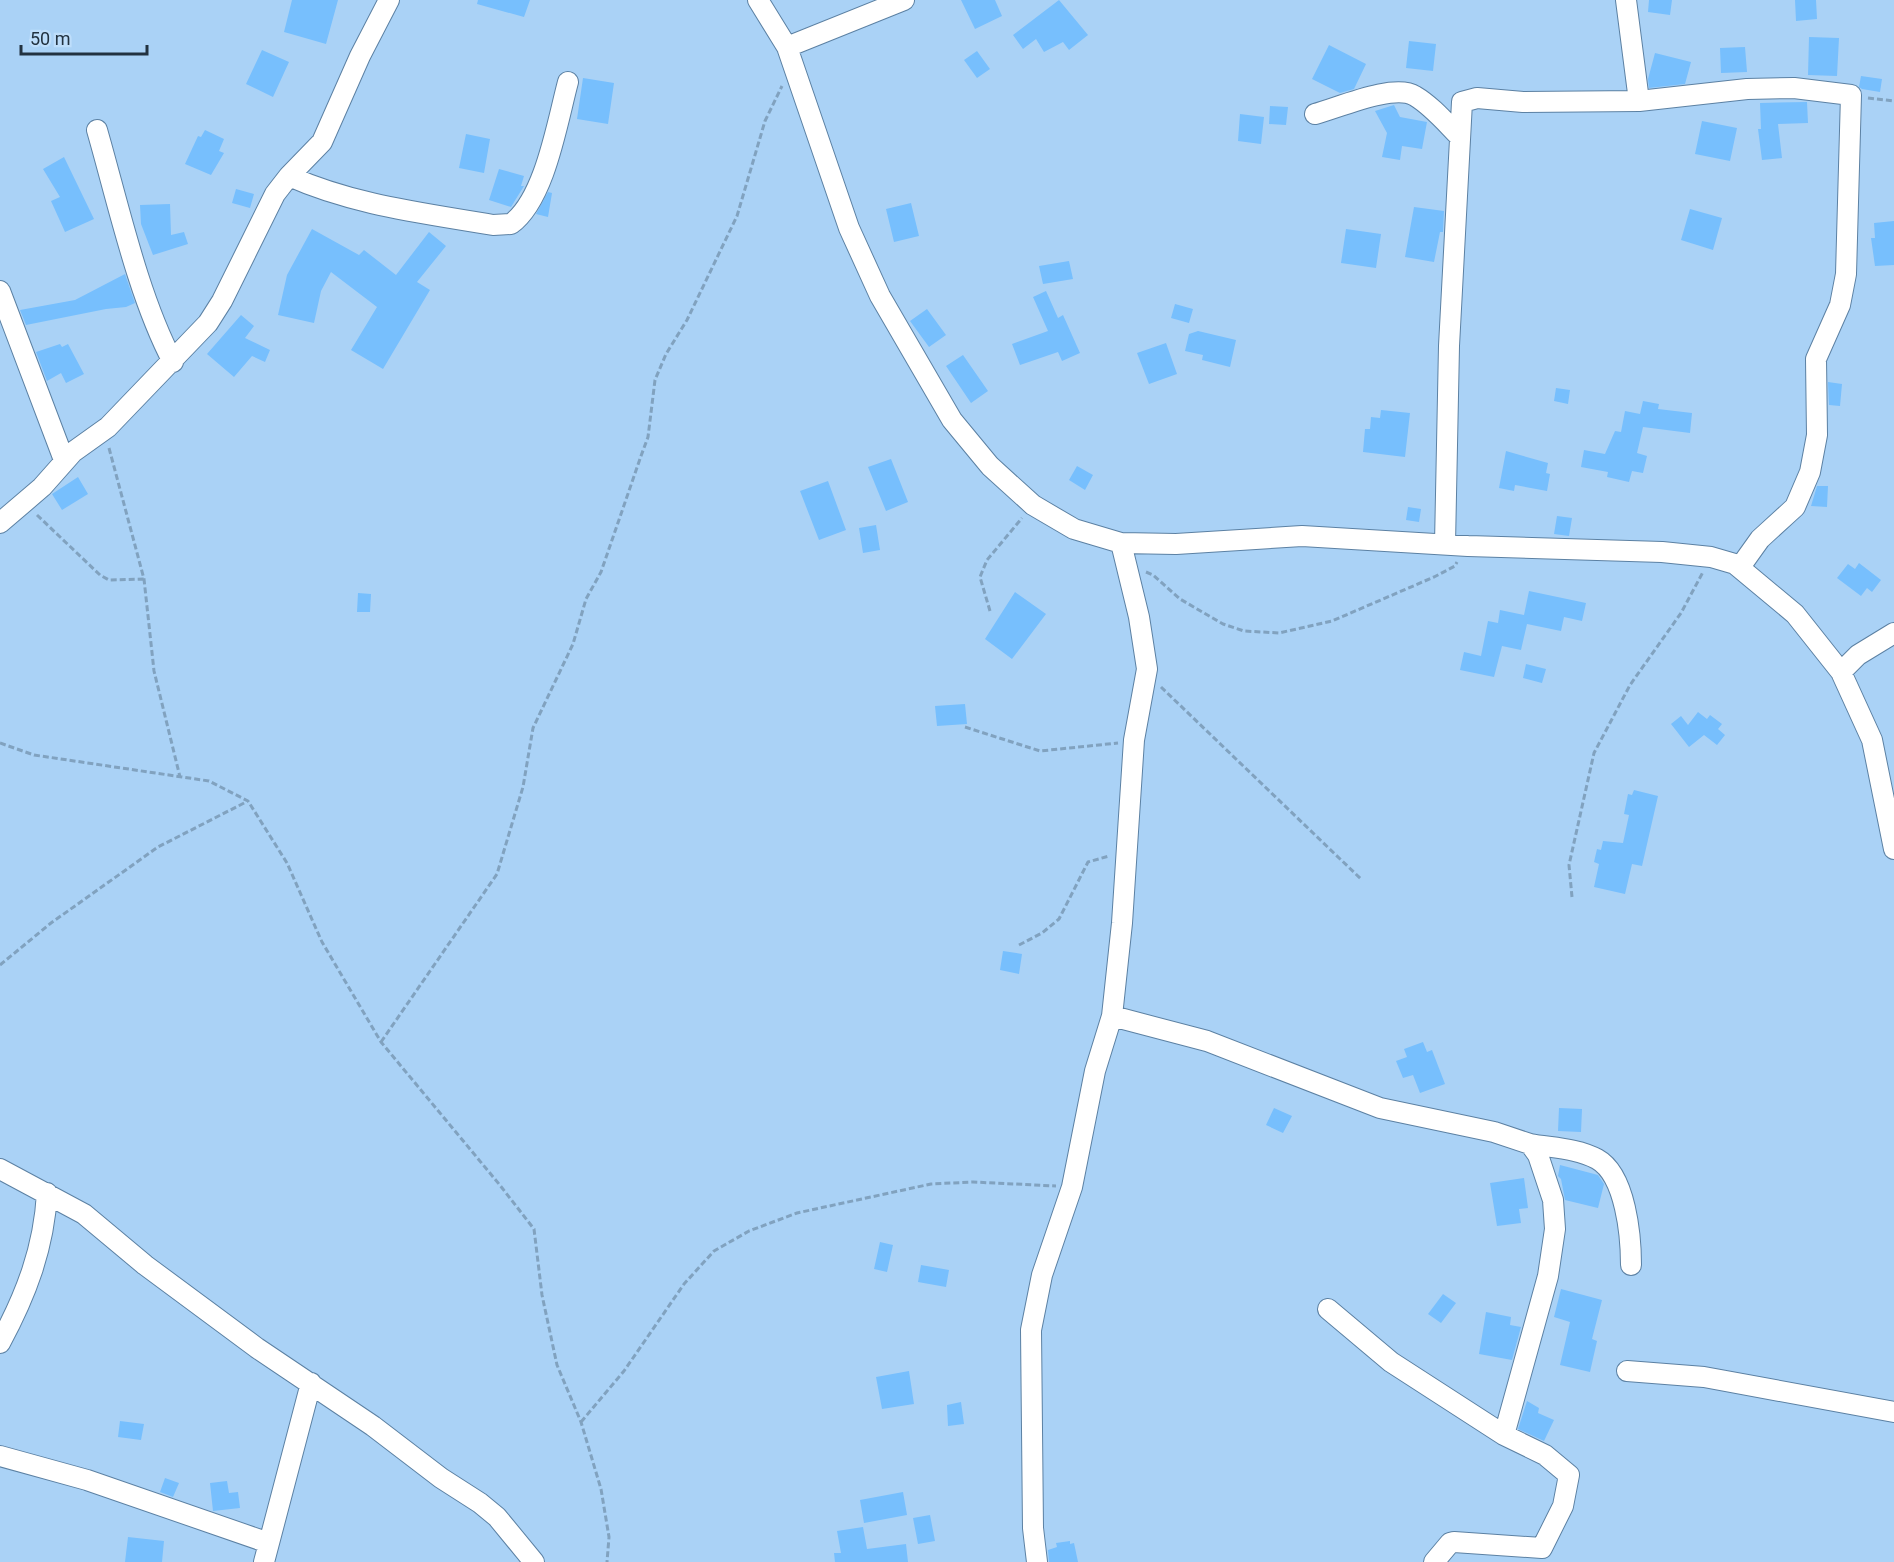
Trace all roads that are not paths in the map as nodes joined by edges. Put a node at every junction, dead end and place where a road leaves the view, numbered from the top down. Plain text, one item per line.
1 (389, 0) edge
2 (758, 0) edge
3 (904, 0) edge
4 (1626, 0) edge
5 (790, 54) junction
6 (568, 82) dead end
7 (1639, 101) junction
8 (1315, 114) dead end
9 (97, 130) dead end
10 (1460, 137) junction
11 (289, 176) junction
12 (0, 291) edge
13 (173, 362) junction
14 (64, 460) junction
15 (0, 523) edge
16 (1121, 543) junction
17 (1445, 544) junction
18 (1740, 567) junction
19 (1894, 633) edge
20 (1841, 672) junction
21 (1894, 849) edge
22 (1112, 1016) junction
23 (1530, 1144) junction
24 (0, 1169) edge
25 (47, 1193) junction
26 (1631, 1265) dead end
27 (1328, 1309) dead end
28 (0, 1343) edge
29 (1627, 1371) dead end
30 (310, 1383) junction
31 (1894, 1412) edge
32 (1504, 1435) junction
33 (0, 1456) edge
34 (267, 1553) edge
35 (534, 1562) edge
36 (1037, 1562) edge
37 (1434, 1562) edge

1 - 11 street
2 - 5 street
3 - 5 street
4 - 7 street
5 - 16 street
6 - 11 street
7 - 10 street
7 - 18 street
8 - 10 street
9 - 13 street
10 - 17 street
11 - 13 street
12 - 14 street
13 - 14 street
14 - 15 street
16 - 17 street
16 - 22 street
17 - 18 street
18 - 20 street
19 - 20 street
20 - 21 street
22 - 23 street
22 - 36 street
23 - 26 street
23 - 32 street
24 - 25 street
25 - 28 street
25 - 30 street
27 - 32 street
29 - 31 street
30 - 34 street
30 - 35 street
32 - 37 street
33 - 34 street

